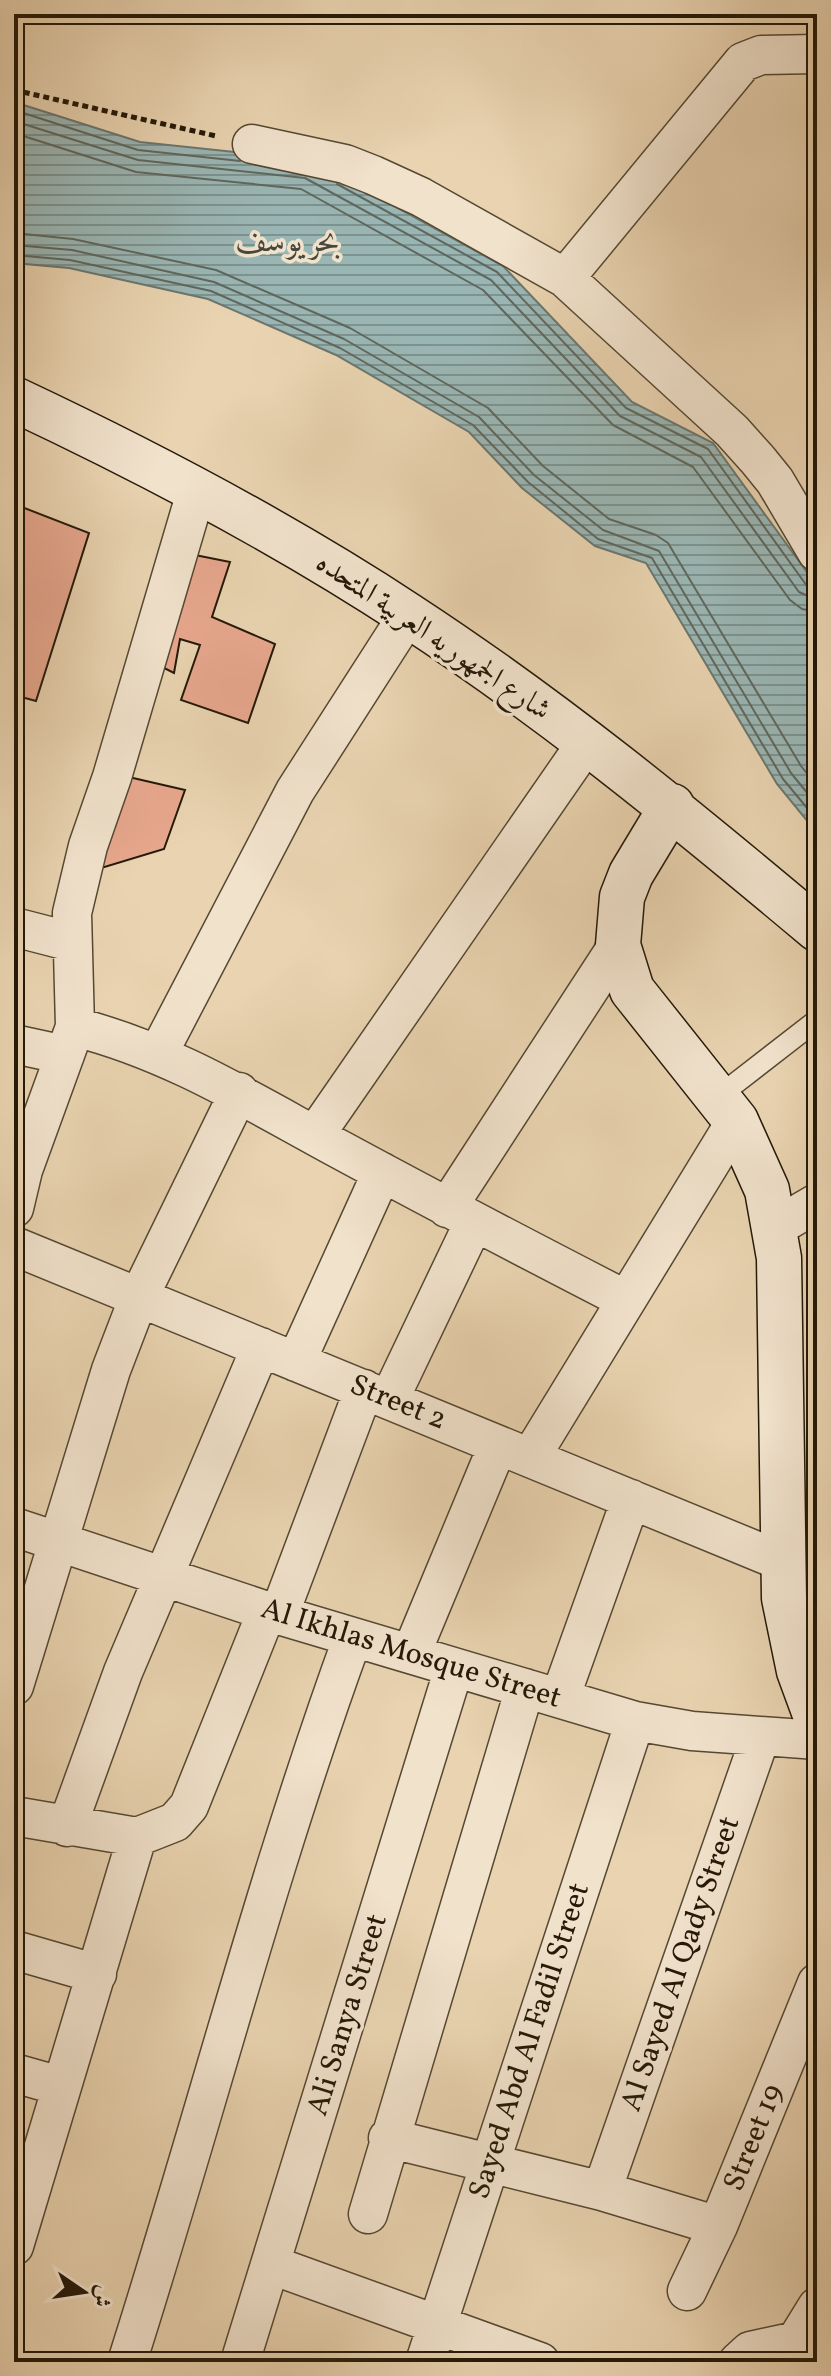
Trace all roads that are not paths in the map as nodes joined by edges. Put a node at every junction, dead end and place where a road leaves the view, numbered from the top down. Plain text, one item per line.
1 (817, 54) edge
2 (252, 144) road end
3 (565, 278) junction
4 (14, 399) edge
5 (197, 489) junction
6 (817, 552) edge
7 (408, 615) junction
8 (587, 742) junction
9 (672, 806) junction
10 (14, 927) edge
11 (817, 929) edge
12 (72, 942) junction
13 (618, 945) junction
14 (817, 1020) edge
15 (70, 1041) junction
16 (14, 1044) edge
17 (159, 1052) junction
18 (239, 1092) junction
19 (728, 1108) junction
20 (315, 1135) junction
21 (382, 1172) junction
22 (817, 1203) edge
23 (14, 1208) edge
24 (460, 1215) junction
25 (776, 1227) junction
26 (14, 1246) edge
27 (139, 1297) junction
28 (624, 1299) junction
29 (261, 1347) junction
30 (296, 1362) junction
31 (376, 1394) junction
32 (514, 1451) junction
33 (631, 1499) junction
34 (14, 1527) edge
35 (58, 1543) junction
36 (781, 1561) junction
37 (163, 1578) junction
38 (273, 1613) junction
39 (353, 1637) junction
40 (411, 1654) junction
41 (454, 1668) junction
42 (14, 1686) edge
43 (542, 1693) junction
44 (817, 1720) edge
45 (635, 1721) junction
46 (760, 1738) junction
47 (817, 1740) edge
48 (14, 1816) edge
49 (67, 1827) junction
50 (137, 1837) junction
51 (14, 1950) edge
52 (97, 1974) junction
53 (817, 1983) edge
54 (14, 2073) edge
55 (60, 2086) junction
56 (388, 2138) junction
57 (490, 2165) junction
58 (602, 2191) junction
59 (22, 2195) edge
60 (368, 2214) dead end
61 (718, 2226) junction
62 (14, 2246) edge
63 (272, 2265) junction
64 (687, 2291) dead end
65 (817, 2307) edge
66 (437, 2325) junction
67 (127, 2362) edge
68 (240, 2362) edge
69 (425, 2362) edge
70 (540, 2362) edge
71 (738, 2362) edge

1 - 3 street
2 - 3 street
3 - 6 street
4 - 5 street, شارع الجمهوريه العربية المتحده
5 - 7 street, شارع الجمهوريه العربية المتحده
5 - 12 street
7 - 8 street, شارع الجمهوريه العربية المتحده
7 - 17 street
8 - 9 street, شارع الجمهوريه العربية المتحده
8 - 20 street
9 - 11 street, شارع الجمهوريه العربية المتحده
9 - 13 street
10 - 12 street
12 - 15 street
13 - 19 street
13 - 24 street
14 - 19 lane
15 - 16 street
15 - 17 street
15 - 23 street
17 - 18 street
18 - 20 street
18 - 27 street
19 - 25 street
19 - 28 street
20 - 21 street
21 - 24 street
21 - 30 street
22 - 25 street
24 - 28 street
24 - 31 street
25 - 36 street
26 - 27 street, Street 2
27 - 29 street, Street 2
27 - 35 street
28 - 32 street
29 - 30 street, Street 2
29 - 37 street
30 - 31 street, Street 2
31 - 32 street, Street 2
31 - 38 street
32 - 33 street, Street 2
32 - 40 street
33 - 36 street, Street 2
33 - 43 street
34 - 35 street, Al Ikhlas Mosque Street
35 - 37 street, Al Ikhlas Mosque Street
35 - 42 street
36 - 44 street
37 - 38 street, Al Ikhlas Mosque Street
37 - 49 street
38 - 39 street, Al Ikhlas Mosque Street
38 - 50 street
39 - 40 street, Al Ikhlas Mosque Street
39 - 67 street
40 - 41 street, Al Ikhlas Mosque Street
41 - 43 street, Al Ikhlas Mosque Street
41 - 63 street, Ali Sanya Street
43 - 45 street, Al Ikhlas Mosque Street
43 - 56 street
45 - 46 street, Al Ikhlas Mosque Street
45 - 57 street, Sayed Abd Al Fadil Street
46 - 47 street, Al Ikhlas Mosque Street
46 - 58 street, Al Sayed Al Qady Street
48 - 49 street
49 - 50 street
50 - 52 street
51 - 52 street
52 - 55 street
53 - 61 street, Street 19
54 - 55 street
55 - 59 street
56 - 57 street
56 - 60 street
57 - 58 street
57 - 66 street, Sayed Abd Al Fadil Street
58 - 61 street
59 - 62 street
61 - 64 street, Street 19
63 - 66 street
63 - 68 street, Ali Sanya Street
65 - 71 street
66 - 69 street, Sayed Abd Al Fadil Street
66 - 70 street

